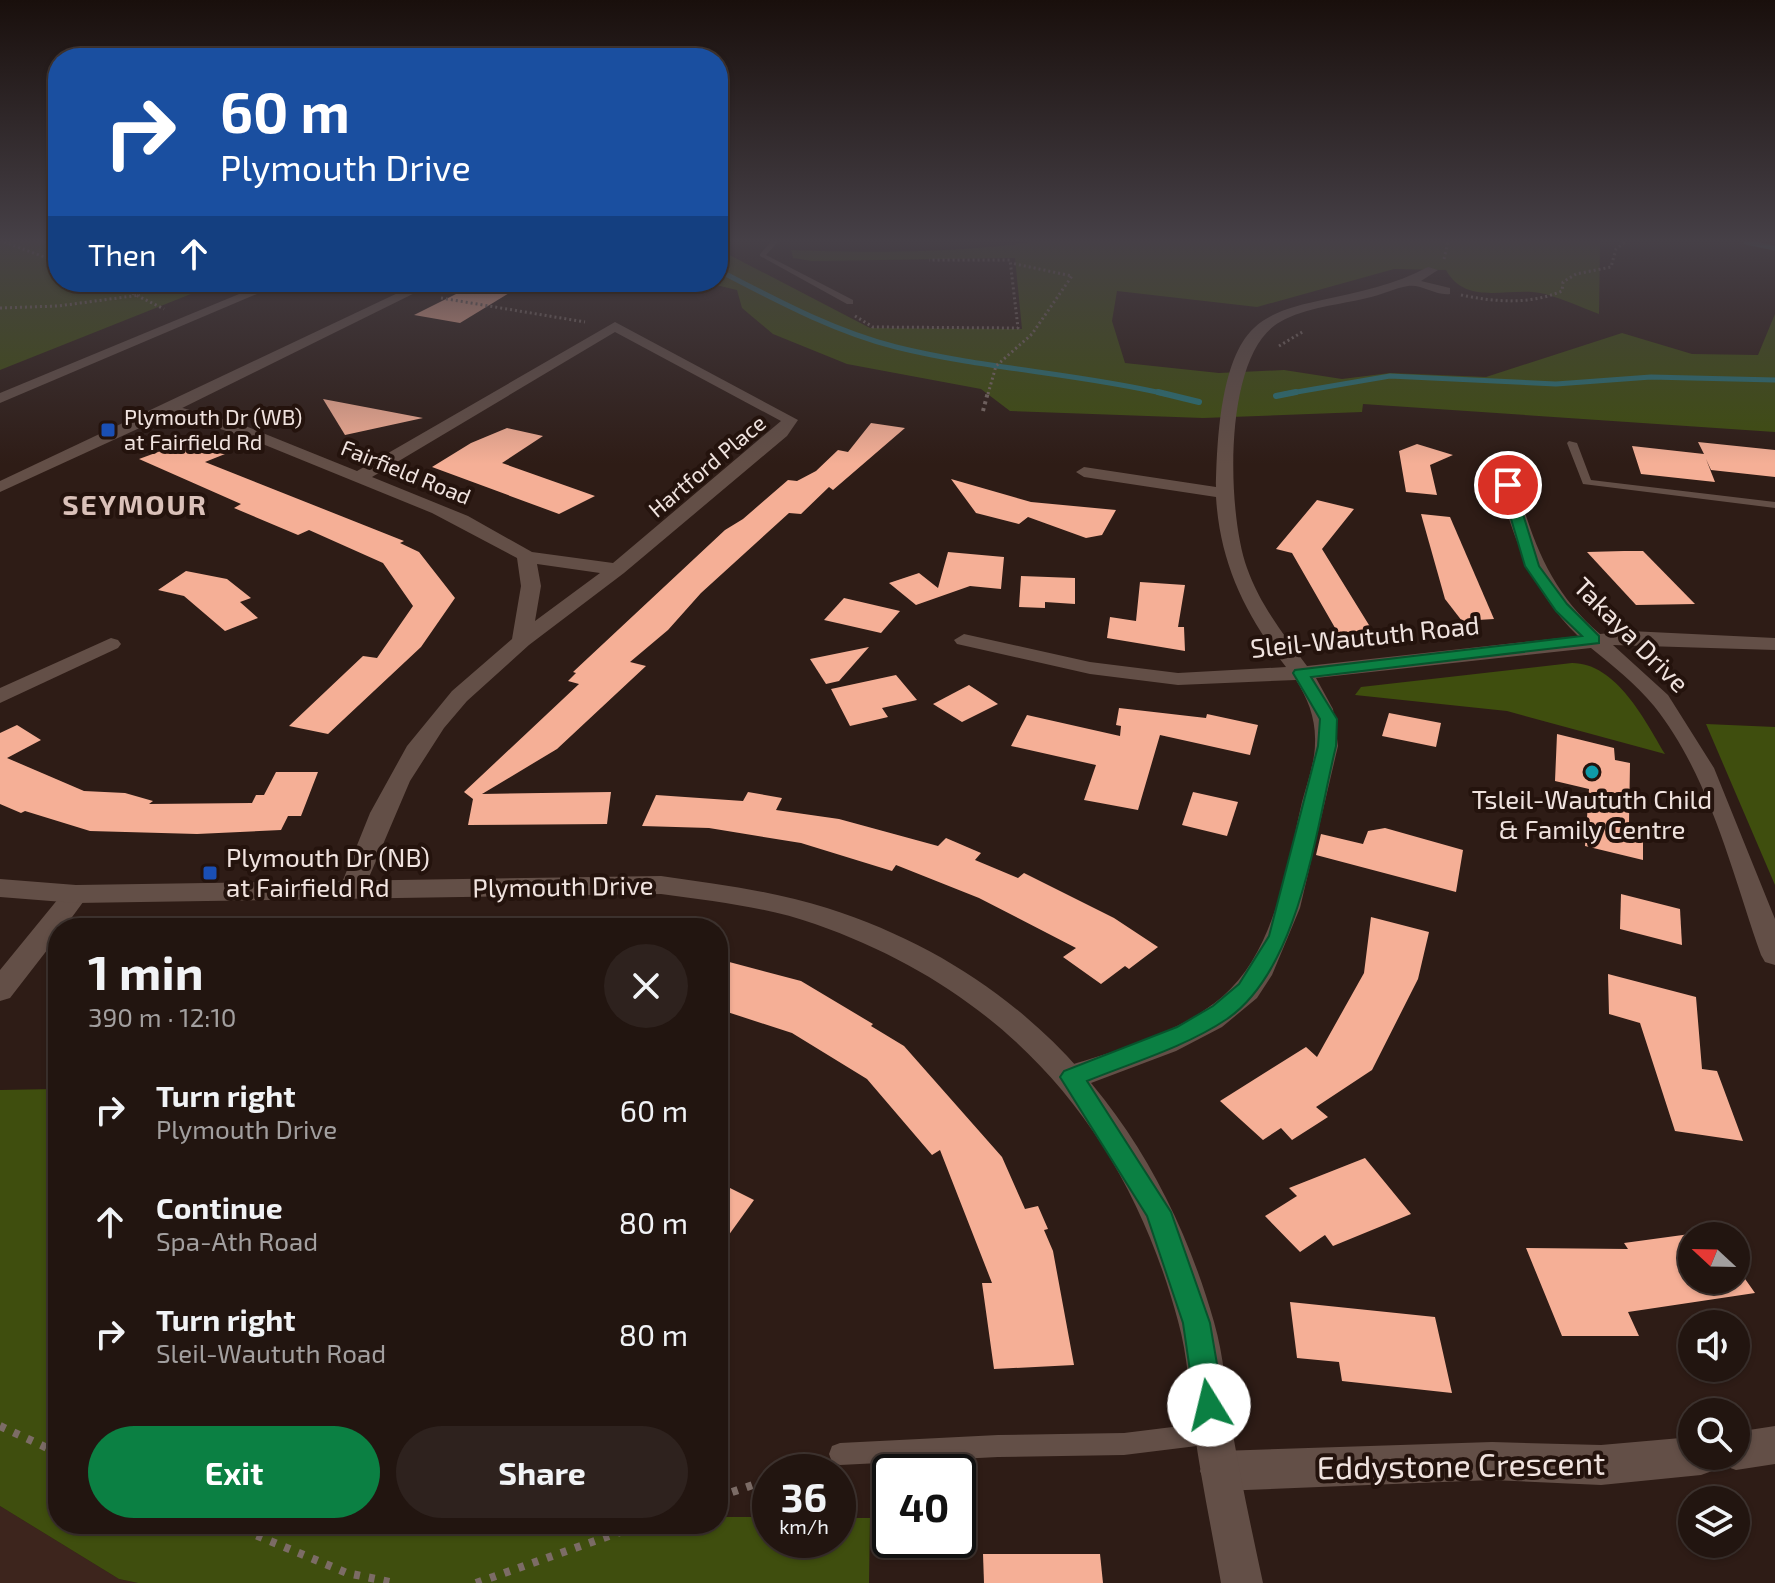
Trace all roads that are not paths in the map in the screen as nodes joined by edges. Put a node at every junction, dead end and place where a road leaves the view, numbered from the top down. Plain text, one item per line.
1 (166, 316) edge
2 (198, 316) edge
3 (359, 316) edge
4 (1287, 316) edge
5 (0, 384) edge
6 (0, 398) edge
7 (172, 410) junction
8 (1572, 443) dead end
9 (1084, 472) dead end
10 (358, 478) junction
11 (1508, 485) dead end
12 (0, 487) edge
13 (1222, 493) junction
14 (1775, 505) edge
15 (526, 556) junction
16 (617, 569) junction
17 (964, 640) dead end
18 (1594, 640) junction
19 (522, 641) junction
20 (111, 644) dead end
21 (1775, 644) edge
22 (1301, 673) junction
23 (0, 696) edge
24 (0, 888) edge
25 (352, 890) junction
26 (76, 894) junction
27 (57, 918) edge
28 (48, 929) edge
29 (1775, 955) edge
30 (0, 990) edge
31 (1072, 1077) junction
32 (1213, 1433) junction
33 (1775, 1445) edge
34 (1750, 1449) edge
35 (840, 1454) dead end
36 (1678, 1458) edge
37 (1220, 1471) junction
38 (1242, 1583) edge

1 - 5 street
2 - 6 street
3 - 7 street
4 - 13 street
7 - 10 street, Fairfield Road
7 - 12 street
8 - 14 lane
9 - 13 street
10 - 15 street, Fairfield Road
10 - 16 street, Hartford Place
11 - 18 street, Takaya Drive
13 - 22 street
15 - 16 street, Fairfield Road
15 - 19 street
16 - 19 street, Hartford Place
17 - 22 street, Sleil-Waututh Road
18 - 21 street, Sleil-Waututh Road
18 - 22 street, Sleil-Waututh Road
18 - 29 street, Takaya Drive
19 - 25 street
20 - 23 street
22 - 31 street
24 - 26 street, Plymouth Drive
25 - 26 street, Plymouth Drive
25 - 31 street, Plymouth Drive
26 - 27 street
28 - 30 street
31 - 32 street, Plymouth Drive
32 - 35 lane
32 - 37 street, Plymouth Drive
33 - 34 street
36 - 37 street, Eddystone Crescent
37 - 38 street, Plymouth Drive

